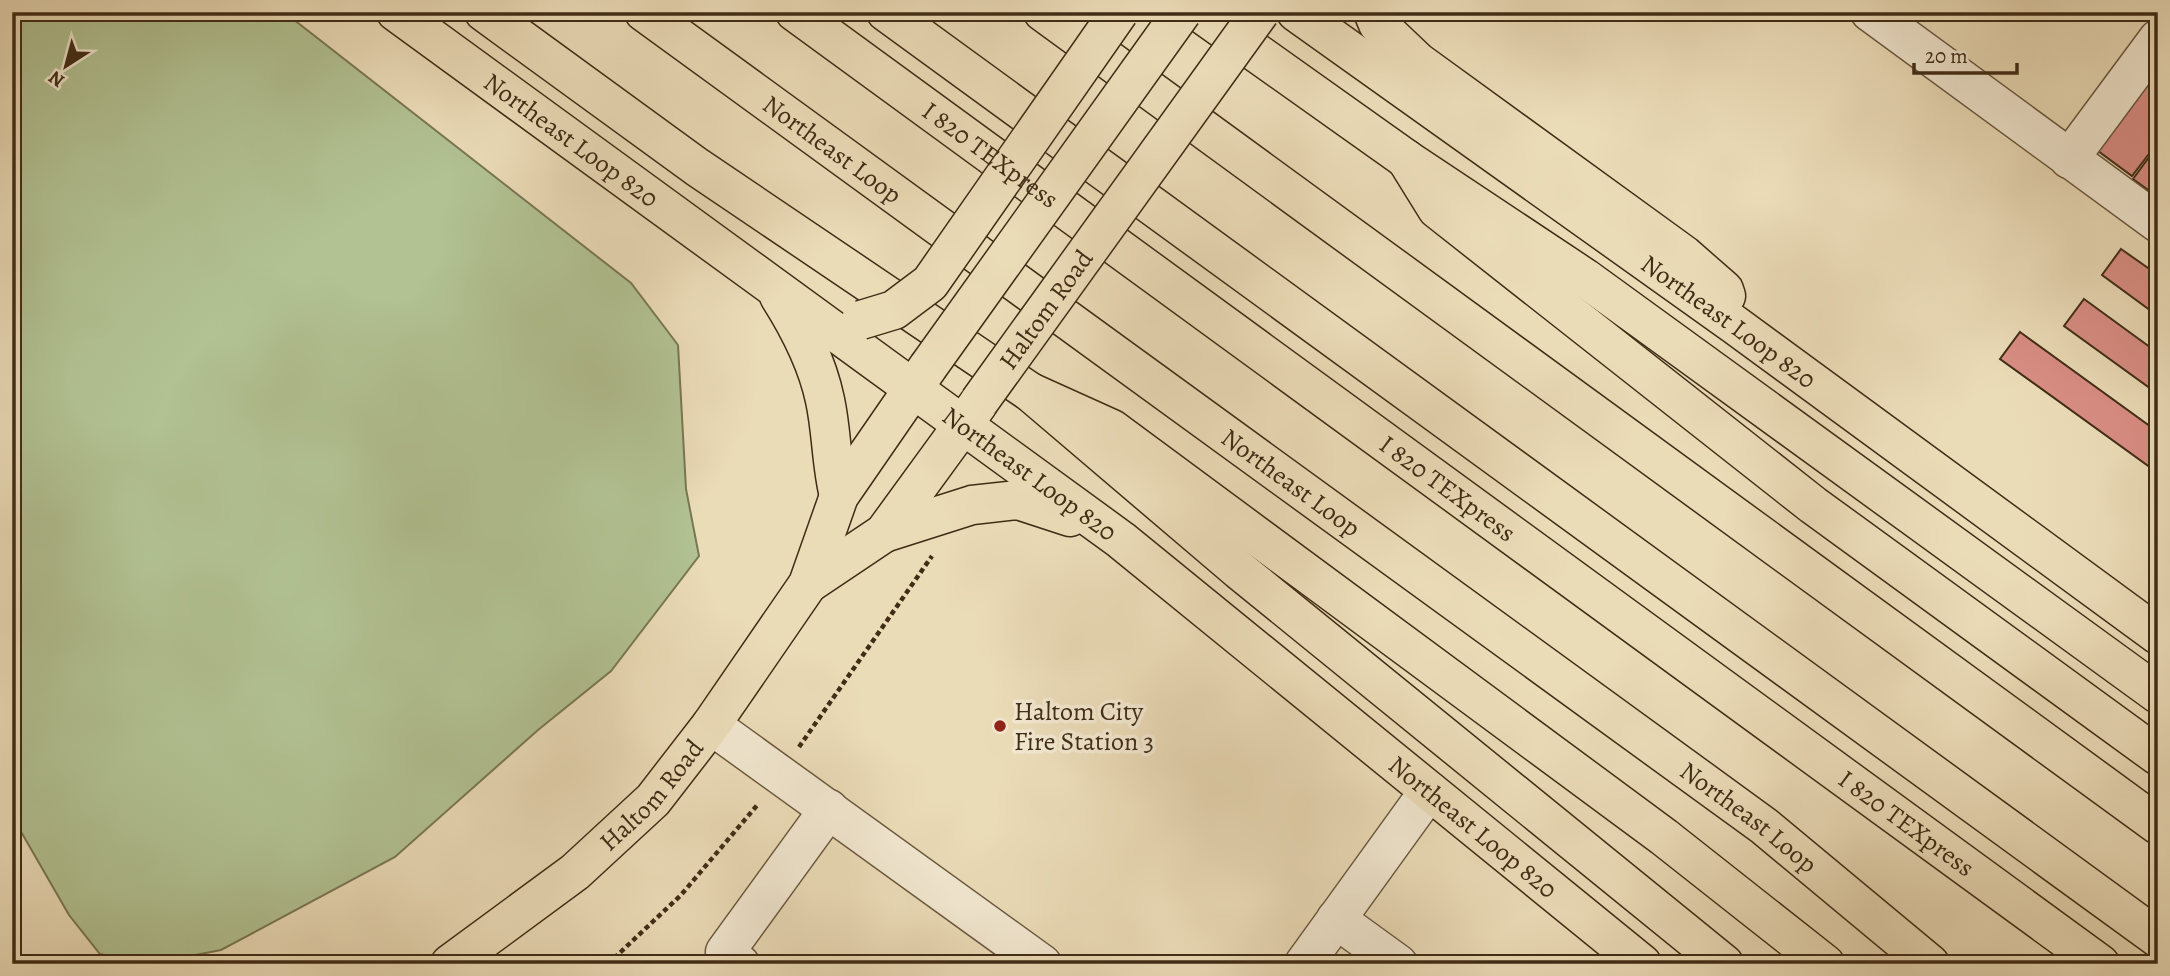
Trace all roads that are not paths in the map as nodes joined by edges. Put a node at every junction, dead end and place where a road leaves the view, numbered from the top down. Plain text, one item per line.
1 (396, 12) edge
2 (484, 12) edge
3 (643, 12) edge
4 (795, 12) edge
5 (886, 12) edge
6 (1042, 12) edge
7 (1119, 12) edge
8 (1182, 12) edge
9 (1199, 12) edge
10 (1260, 12) edge
11 (1296, 12) edge
12 (1373, 12) edge
13 (1870, 12) edge
14 (2158, 39) edge
15 (1406, 159) junction
16 (2069, 159) junction
17 (2158, 223) edge
18 (772, 286) junction
19 (814, 315) junction
20 (1735, 325) junction
21 (920, 377) junction
22 (1030, 392) junction
23 (971, 413) junction
24 (839, 496) junction
25 (884, 533) junction
26 (1121, 540) junction
27 (808, 584) junction
28 (2158, 635) edge
29 (2158, 694) edge
30 (711, 725) junction
31 (2158, 756) edge
32 (1429, 791) junction
33 (828, 809) junction
34 (2158, 825) edge
35 (1336, 919) junction
36 (2158, 938) edge
37 (456, 962) edge
38 (740, 964) edge
39 (1042, 964) edge
40 (1304, 964) edge
41 (1398, 964) edge
42 (1642, 964) edge
43 (1724, 964) edge
44 (1825, 964) edge
45 (1930, 964) edge
46 (2100, 964) edge

1 - 18 main road, Northeast Loop 820
2 - 22 main road
3 - 45 main road, Northeast Loop
4 - 46 main road, I 820 TEXpress
5 - 36 main road, I 820 TEXpress
6 - 34 main road
7 - 19 main road, bridge
8 - 21 main road, Haltom Road, bridge
9 - 15 main road
10 - 23 main road, Haltom Road, bridge
11 - 20 main road, Northeast Loop 820
12 - 20 main road
13 - 16 lane
14 - 16 lane
15 - 29 main road
15 - 31 main road
16 - 17 lane
18 - 19 main road, Northeast Loop 820
18 - 24 main road
19 - 21 main road, Northeast Loop 820
20 - 28 main road, Northeast Loop 820
21 - 23 main road, Northeast Loop 820
21 - 24 main road, Haltom Road
22 - 43 main road
22 - 44 main road
23 - 25 main road, Haltom Road
23 - 26 main road, Northeast Loop 820
24 - 27 main road, Haltom Road
25 - 26 main road
25 - 27 main road, Haltom Road
26 - 32 main road, Northeast Loop 820
27 - 30 main road, Haltom Road
30 - 33 lane
30 - 37 main road, Haltom Road
32 - 35 lane
32 - 42 main road, Northeast Loop 820
33 - 38 lane
33 - 39 lane
35 - 40 lane
35 - 41 lane

